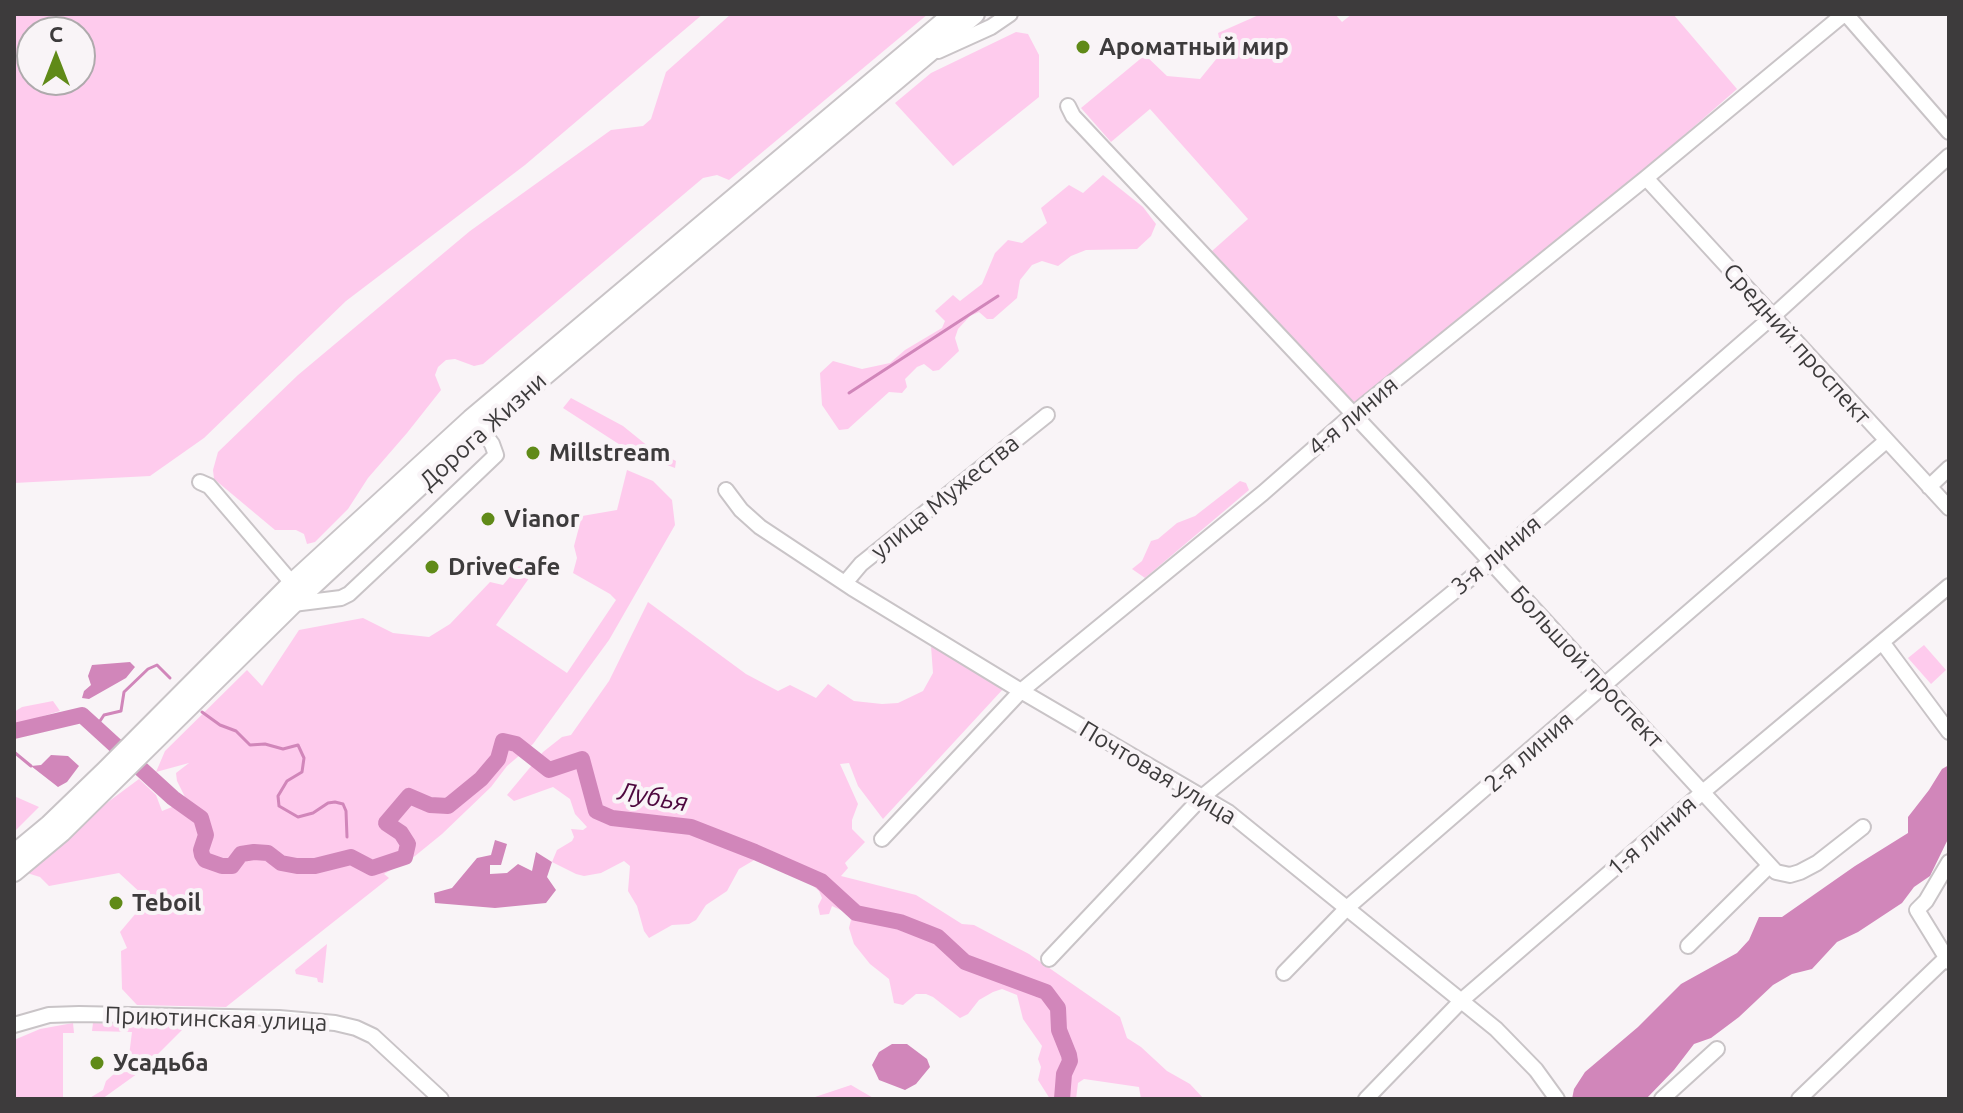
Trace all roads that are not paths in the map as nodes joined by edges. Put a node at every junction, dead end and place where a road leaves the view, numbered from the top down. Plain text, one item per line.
1 (953, 14) edge
2 (975, 14) edge
3 (1010, 14) edge
4 (1845, 14) edge
5 (923, 58) junction
6 (1068, 106) dead end
7 (1949, 132) edge
8 (1949, 156) edge
9 (1646, 178) junction
10 (1772, 317) junction
11 (1047, 415) dead end
12 (1352, 415) junction
13 (481, 429) junction
14 (1886, 441) junction
15 (1949, 468) edge
16 (200, 482) dead end
17 (1929, 487) junction
18 (726, 490) dead end
19 (1949, 508) edge
20 (1489, 563) junction
21 (292, 583) junction
22 (845, 583) junction
23 (1949, 586) edge
24 (293, 604) junction
25 (1882, 642) junction
26 (1606, 686) junction
27 (1021, 691) junction
28 (1949, 732) edge
29 (143, 744) junction
30 (112, 775) junction
31 (1704, 791) junction
32 (1202, 797) junction
33 (1863, 827) dead end
34 (882, 839) dead end
35 (14, 854) edge
36 (1949, 862) edge
37 (1769, 866) junction
38 (14, 872) edge
39 (1348, 907) junction
40 (1688, 946) dead end
41 (1049, 959) dead end
42 (1948, 960) edge
43 (1284, 973) dead end
44 (1462, 1000) junction
45 (14, 1025) edge
46 (1717, 1049) dead end
47 (441, 1099) edge
48 (1366, 1099) edge
49 (1557, 1099) edge
50 (1662, 1099) edge
51 (1799, 1099) edge

1 - 21 main road, Дорога Жизни
2 - 5 main road, Дорога Жизни
3 - 5 street
4 - 7 street
4 - 9 street, 4-я линия
5 - 13 main road, Дорога Жизни
6 - 12 street, Большой проспект
8 - 10 street, 3-я линия
9 - 10 street, Средний проспект
9 - 12 street, 4-я линия
10 - 14 street, Средний проспект
10 - 20 street, 3-я линия
11 - 22 street, улица Мужества
12 - 20 street, Большой проспект
12 - 27 street, 4-я линия
13 - 24 main road, Дорога Жизни
13 - 24 street
14 - 17 street, Средний проспект
14 - 26 street, 2-я линия
15 - 17 street
16 - 21 street
17 - 19 street, Средний проспект
18 - 22 street, Почтовая улица
20 - 26 street, Большой проспект
20 - 32 street, 3-я линия
21 - 29 main road, Дорога Жизни
22 - 27 street, Почтовая улица
23 - 25 street, 1-я линия
24 - 29 main road, Дорога Жизни
25 - 28 street
25 - 31 street, 1-я линия
26 - 31 street, Большой проспект
26 - 39 street, 2-я линия
27 - 32 street, Почтовая улица
27 - 34 street, 4-я линия
29 - 30 main road, Дорога Жизни
30 - 35 main road, Дорога Жизни
30 - 38 main road, Дорога Жизни
31 - 37 street, Большой проспект
31 - 44 street, 1-я линия
32 - 39 street, Почтовая улица
32 - 41 street, 3-я линия
33 - 37 street
36 - 42 street
37 - 40 street
39 - 43 street, 2-я линия
39 - 44 street, Почтовая улица
42 - 51 street
44 - 48 street, 1-я линия
44 - 49 street, Почтовая улица
45 - 47 street, Приютинская улица
46 - 50 street

